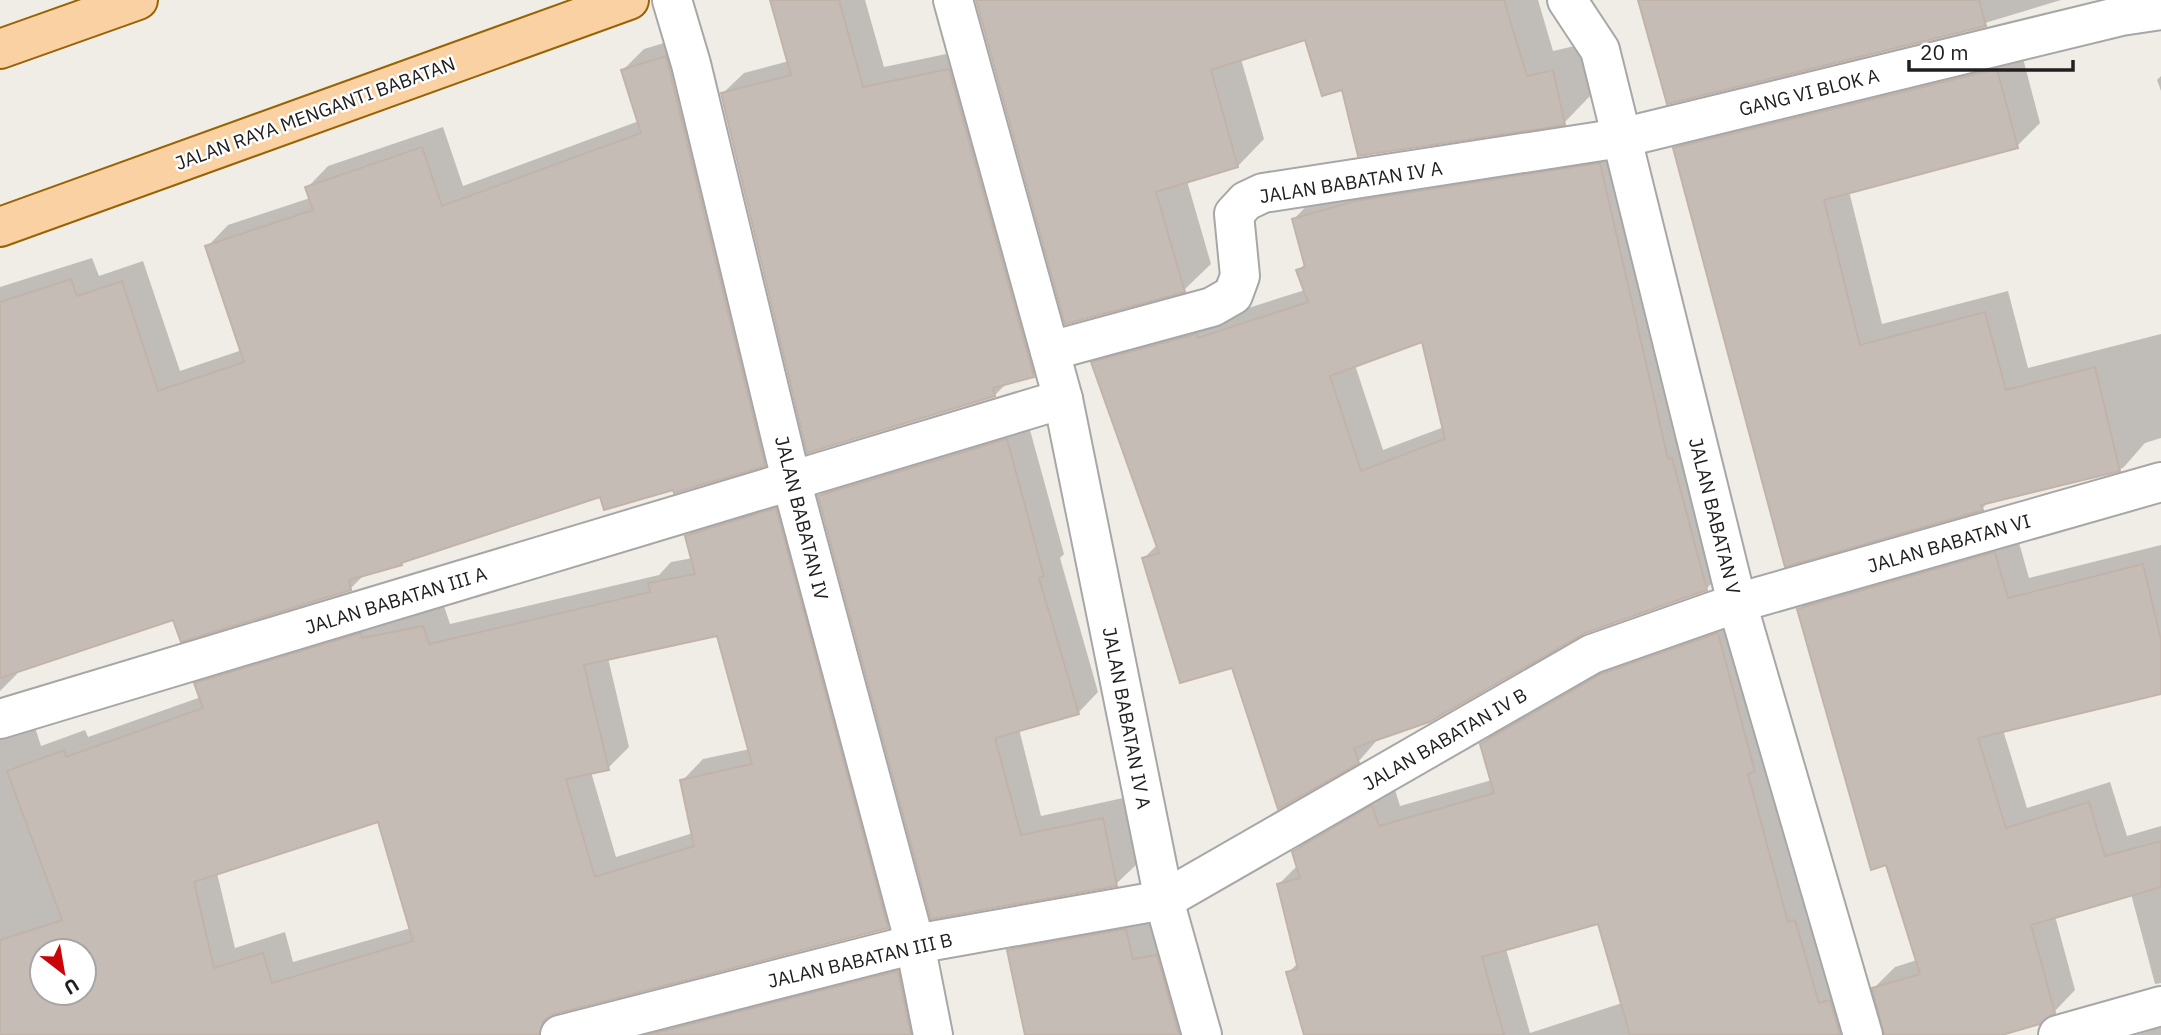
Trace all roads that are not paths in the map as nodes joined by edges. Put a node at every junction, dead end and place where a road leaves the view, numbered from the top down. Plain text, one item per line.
1 (138, 0) edge
2 (629, 0) edge
3 (672, 0) edge
4 (953, 0) edge
5 (1567, 0) edge
6 (2161, 10) edge
7 (0, 50) edge
8 (1621, 138) junction
9 (0, 227) edge
10 (1050, 351) junction
11 (1063, 399) junction
12 (791, 480) junction
13 (2161, 482) edge
14 (1737, 603) junction
15 (0, 719) edge
16 (1164, 900) junction
17 (915, 944) junction
18 (2161, 1006) edge
19 (561, 1035) edge
20 (933, 1035) edge
21 (1202, 1035) edge
22 (1863, 1035) edge
23 (2058, 1035) edge

1 - 7 main road
2 - 9 main road, JALAN RAYA MENGANTI BABATAN
3 - 12 street, JALAN BABATAN IV
4 - 10 street, JALAN BABATAN IV A
5 - 8 street, JALAN BABATAN V
6 - 8 street, GANG VI BLOK A
8 - 10 street, JALAN BABATAN IV A
8 - 14 street, JALAN BABATAN V
10 - 11 street, JALAN BABATAN IV A
11 - 12 street
11 - 16 street, JALAN BABATAN IV A
12 - 15 street, JALAN BABATAN III A
12 - 17 street, JALAN BABATAN IV
13 - 14 street, JALAN BABATAN VI
14 - 16 street, JALAN BABATAN IV B
14 - 22 street, JALAN BABATAN V
16 - 17 street, JALAN BABATAN III B
16 - 21 street, JALAN BABATAN IV A
17 - 19 street, JALAN BABATAN III B
17 - 20 street, JALAN BABATAN IV
18 - 23 street

